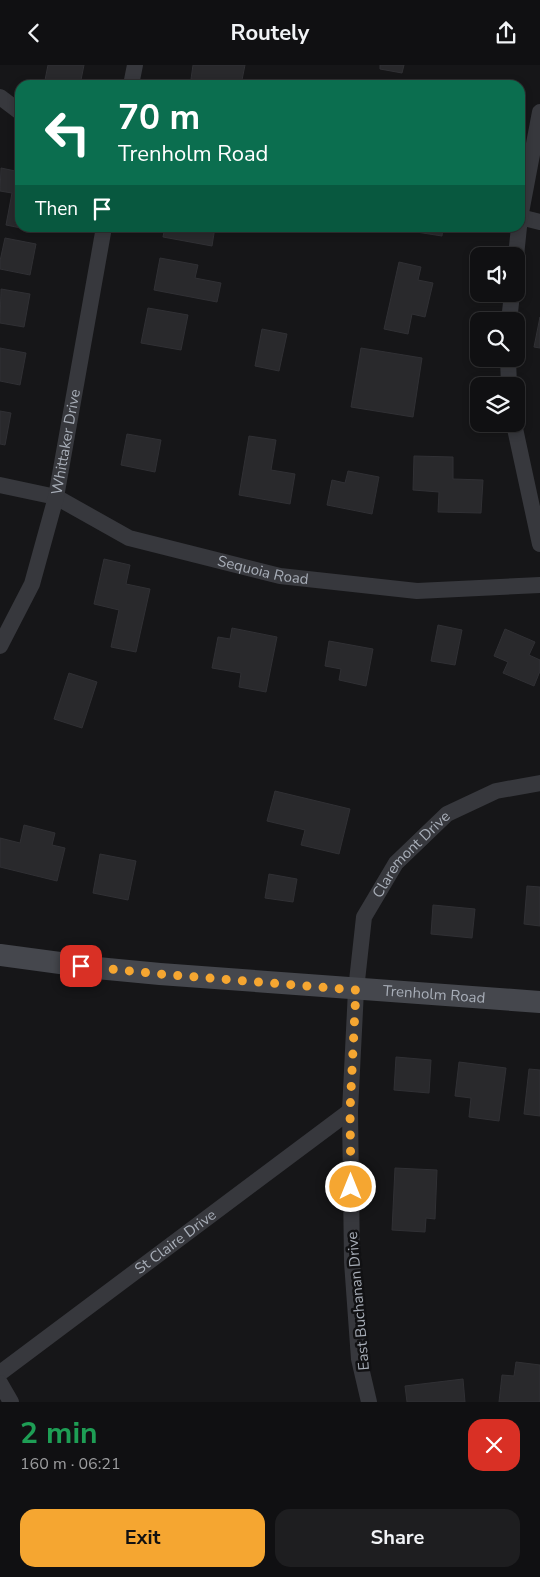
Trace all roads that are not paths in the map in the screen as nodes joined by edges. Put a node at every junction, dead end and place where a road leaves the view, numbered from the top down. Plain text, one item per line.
1 (135, 65) edge
2 (132, 80) edge
3 (0, 97) edge
4 (15, 108) edge
5 (540, 111) edge
6 (525, 190) edge
7 (525, 218) edge
8 (540, 222) edge
9 (103, 232) edge
10 (518, 232) edge
11 (517, 247) edge
12 (516, 432) edge
13 (0, 485) edge
14 (56, 497) junction
15 (540, 544) edge
16 (540, 585) edge
17 (0, 647) edge
18 (540, 783) edge
19 (0, 955) edge
20 (356, 990) junction
21 (540, 1003) edge
22 (350, 1111) junction
23 (0, 1373) edge
24 (0, 1383) edge
25 (11, 1402) edge
26 (369, 1402) edge

1 - 2 street
3 - 4 street
5 - 6 street
7 - 8 street
9 - 14 street, Whittaker Drive
10 - 11 street
12 - 15 street
13 - 14 street, Sequoia Road
14 - 16 street, Sequoia Road
14 - 17 street, Whittaker Drive
18 - 20 street, Claremont Drive
19 - 20 main road, Trenholm Road
20 - 21 main road, Trenholm Road
20 - 22 street, East Buchanan Drive
22 - 23 street, St Claire Drive
22 - 26 street, East Buchanan Drive
24 - 25 street

